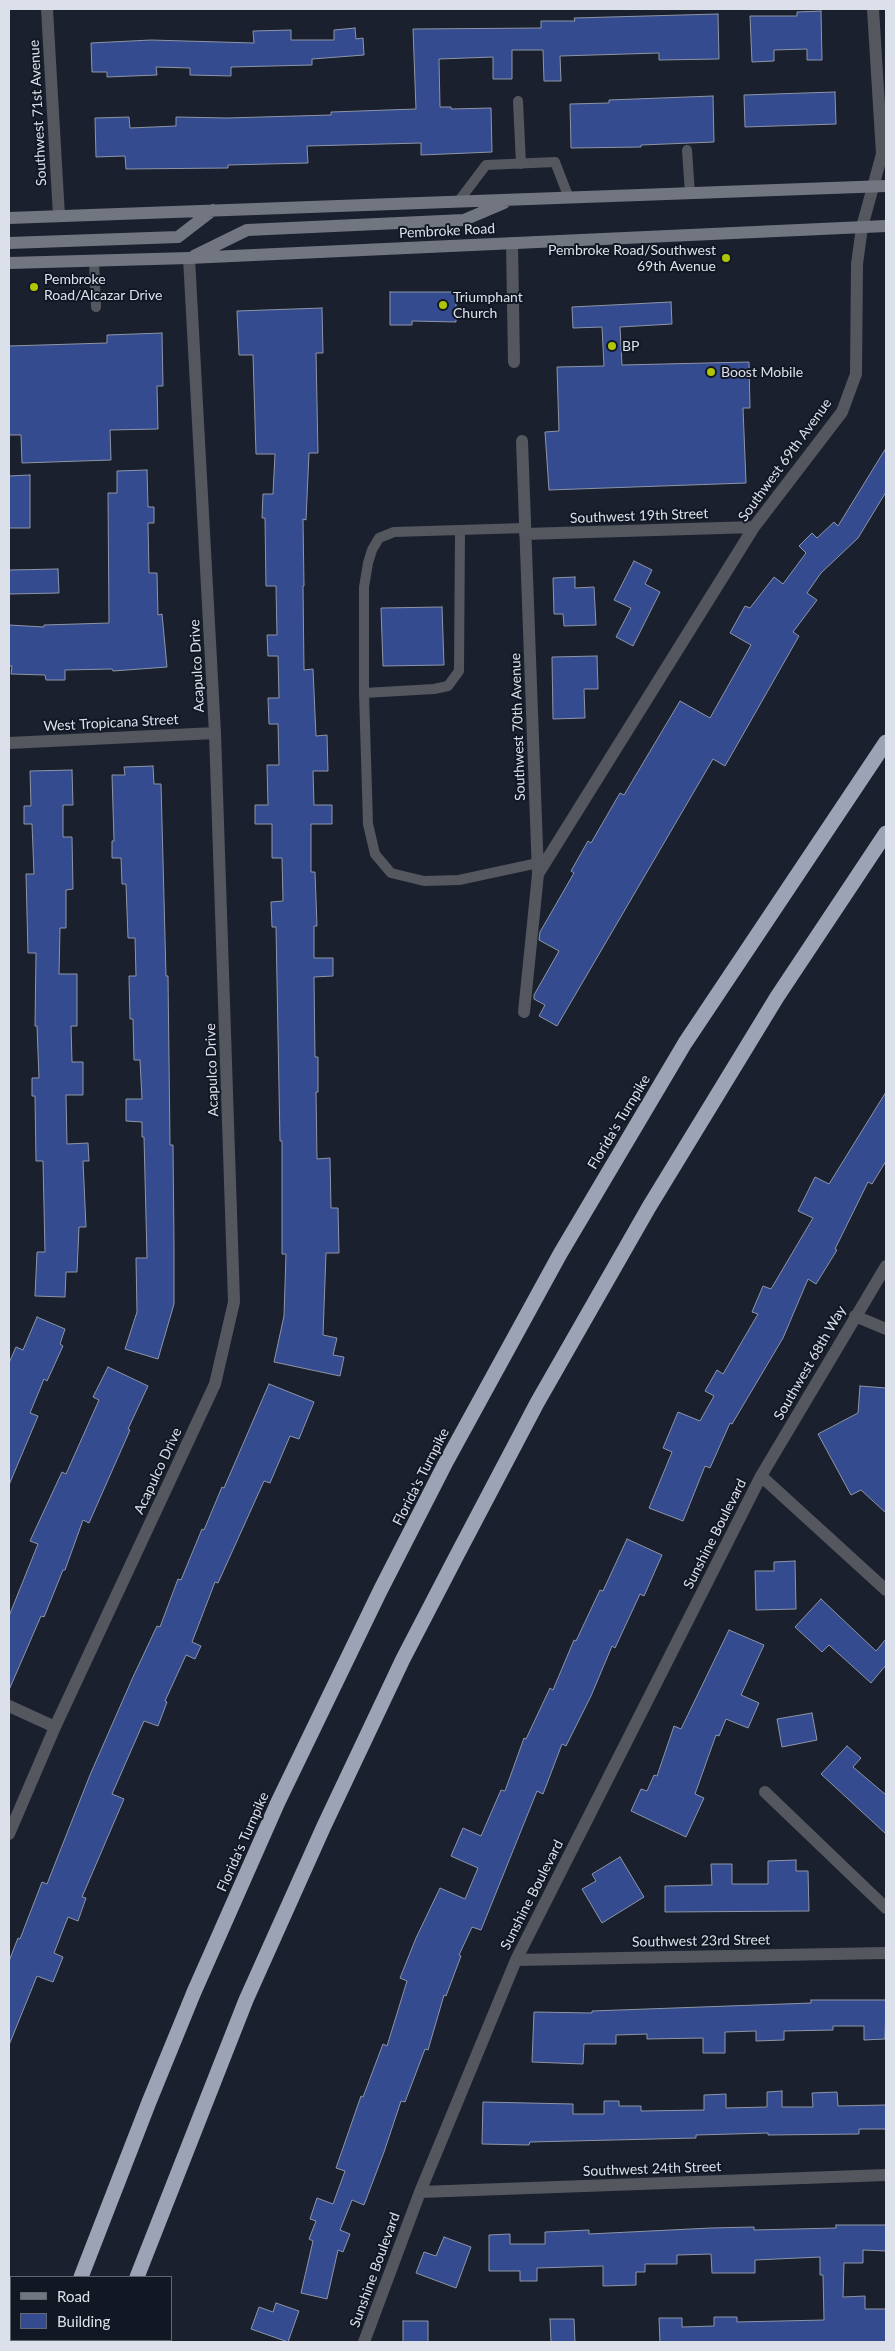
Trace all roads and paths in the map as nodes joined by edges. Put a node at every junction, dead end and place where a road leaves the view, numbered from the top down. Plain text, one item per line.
1 (47, 9) edge
2 (873, 9) edge
3 (518, 101) dead end
4 (687, 150) dead end
5 (521, 164) junction
6 (880, 186) edge
7 (690, 194) junction
8 (569, 198) junction
9 (511, 200) junction
10 (458, 202) junction
11 (213, 210) junction
12 (59, 216) junction
13 (9, 218) edge
14 (862, 226) junction
15 (886, 226) edge
16 (512, 243) junction
17 (9, 244) edge
18 (189, 258) junction
19 (94, 261) junction
20 (9, 264) edge
21 (96, 307) dead end
22 (514, 362) dead end
23 (522, 441) dead end
24 (754, 527) junction
25 (460, 530) junction
26 (525, 531) junction
27 (364, 693) junction
28 (216, 733) junction
29 (9, 742) edge
30 (886, 742) edge
31 (886, 833) edge
32 (538, 868) junction
33 (524, 1012) dead end
34 (886, 1266) edge
35 (855, 1316) junction
36 (886, 1329) edge
37 (761, 1476) junction
38 (886, 1590) edge
39 (9, 1706) edge
40 (55, 1727) junction
41 (764, 1792) dead end
42 (9, 1834) edge
43 (886, 1908) edge
44 (886, 1953) edge
45 (516, 1960) junction
46 (886, 2175) edge
47 (420, 2192) junction
48 (81, 2276) edge
49 (136, 2276) edge
50 (364, 2342) edge

1 - 12 street, Southwest 71st Avenue
2 - 6 street, Southwest 69th Avenue
3 - 5 lane
4 - 7 lane
5 - 8 lane
5 - 10 lane
6 - 7 main road, Pembroke Road
6 - 14 street, Southwest 69th Avenue
7 - 8 main road, Pembroke Road
8 - 9 main road, Pembroke Road
9 - 10 main road, Pembroke Road
9 - 18 main road
10 - 11 main road, Pembroke Road
11 - 12 main road, Pembroke Road
11 - 17 main road
12 - 13 main road, Pembroke Road
14 - 15 main road, Pembroke Road
14 - 16 main road, Pembroke Road
14 - 24 street, Southwest 69th Avenue
16 - 18 main road, Pembroke Road
16 - 22 street
18 - 19 main road, Pembroke Road
18 - 28 street, Acapulco Drive
19 - 20 main road, Pembroke Road
19 - 21 lane
23 - 26 street, Southwest 70th Avenue
24 - 26 street, Southwest 19th Street
24 - 32 street, Southwest 69th Avenue
25 - 26 lane
25 - 27 lane
25 - 27 lane
26 - 32 street, Southwest 70th Avenue
27 - 32 lane
28 - 29 street, West Tropicana Street
28 - 40 street, Acapulco Drive
30 - 48 highway, Florida's Turnpike
31 - 49 highway
32 - 33 street, Southwest 70th Avenue
34 - 35 street, Southwest 68th Way
35 - 36 street
35 - 37 street, Southwest 68th Way
37 - 38 street
37 - 45 street, Sunshine Boulevard
39 - 40 street
40 - 42 street, Acapulco Drive
41 - 43 street
44 - 45 street, Southwest 23rd Street
45 - 47 street, Sunshine Boulevard
46 - 47 street, Southwest 24th Street
47 - 50 street, Sunshine Boulevard

